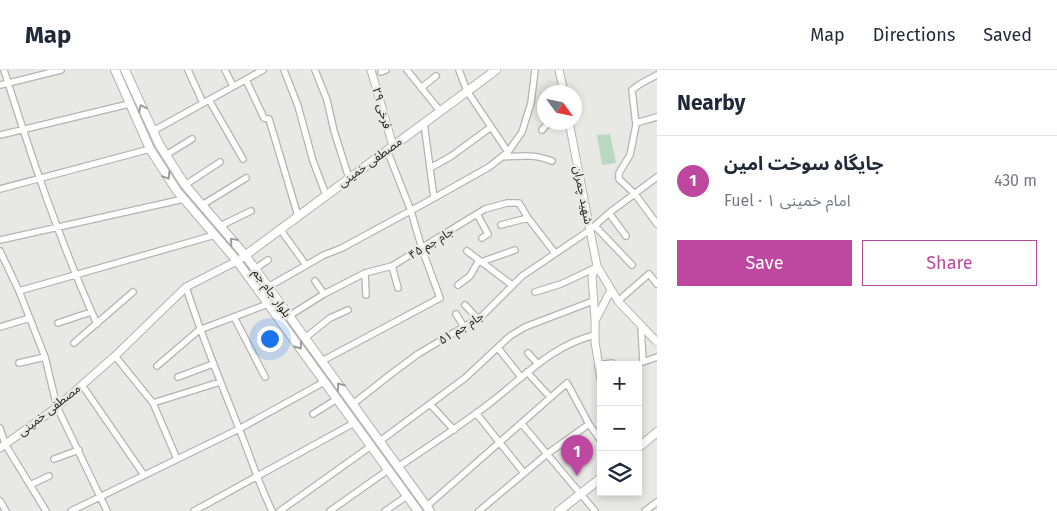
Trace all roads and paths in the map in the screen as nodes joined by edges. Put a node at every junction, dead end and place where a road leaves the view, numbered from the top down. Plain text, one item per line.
1 (4, 70) edge
2 (61, 70) edge
3 (115, 70) edge
4 (125, 70) edge
5 (188, 70) edge
6 (226, 70) edge
7 (263, 70) edge
8 (284, 70) edge
9 (315, 70) edge
10 (371, 70) edge
11 (407, 70) edge
12 (459, 70) edge
13 (496, 70) edge
14 (535, 70) edge
15 (559, 70) edge
16 (657, 75) edge
17 (436, 76) dead end
18 (246, 80) junction
19 (8, 83) junction
20 (0, 85) edge
21 (562, 85) edge
22 (233, 86) junction
23 (421, 88) junction
24 (467, 91) junction
25 (206, 101) junction
26 (129, 104) junction
27 (440, 111) junction
28 (657, 116) edge
29 (424, 123) junction
30 (636, 123) junction
31 (491, 127) junction
32 (23, 129) junction
33 (571, 130) edge
34 (153, 131) junction
35 (0, 134) edge
36 (192, 139) dead end
37 (159, 144) junction
38 (390, 148) junction
39 (150, 149) junction
40 (508, 152) junction
41 (166, 155) junction
42 (501, 157) junction
43 (243, 159) dead end
44 (552, 161) dead end
45 (220, 162) dead end
46 (430, 168) junction
47 (657, 177) edge
48 (246, 178) dead end
49 (350, 178) junction
50 (40, 179) junction
51 (185, 185) junction
52 (0, 190) edge
53 (635, 194) junction
54 (326, 195) junction
55 (434, 198) junction
56 (184, 199) junction
57 (202, 205) junction
58 (251, 211) dead end
59 (411, 211) junction
60 (478, 214) junction
61 (609, 214) junction
62 (298, 216) junction
63 (528, 218) junction
64 (657, 224) edge
65 (501, 225) dead end
66 (220, 226) junction
67 (58, 227) junction
68 (593, 228) junction
69 (280, 229) junction
70 (215, 235) junction
71 (626, 236) dead end
72 (482, 238) dead end
73 (0, 240) edge
74 (422, 249) junction
75 (515, 250) dead end
76 (467, 251) dead end
77 (0, 252) edge
78 (555, 253) junction
79 (245, 255) junction
80 (268, 260) dead end
81 (237, 261) junction
82 (480, 261) junction
83 (306, 265) junction
84 (632, 265) dead end
85 (392, 266) junction
86 (597, 266) junction
87 (255, 269) junction
88 (365, 273) junction
89 (75, 275) junction
90 (315, 281) dead end
91 (657, 284) edge
92 (458, 285) dead end
93 (512, 286) junction
94 (186, 287) junction
95 (268, 287) junction
96 (398, 288) dead end
97 (611, 290) junction
98 (19, 291) junction
99 (133, 292) dead end
100 (535, 292) dead end
101 (324, 294) junction
102 (366, 295) dead end
103 (593, 301) junction
104 (618, 301) junction
105 (268, 304) junction
106 (465, 304) dead end
107 (348, 310) dead end
108 (91, 312) junction
109 (456, 314) dead end
110 (289, 316) junction
111 (234, 317) junction
112 (30, 318) junction
113 (478, 319) junction
114 (595, 320) junction
115 (58, 323) dead end
116 (96, 324) junction
117 (642, 326) junction
118 (0, 327) edge
119 (464, 327) junction
120 (199, 330) junction
121 (595, 335) junction
122 (305, 338) junction
123 (657, 342) edge
124 (74, 343) dead end
125 (498, 348) junction
126 (528, 353) dead end
127 (116, 356) junction
128 (45, 357) junction
129 (657, 357) edge
130 (322, 361) junction
131 (598, 361) edge
132 (19, 363) dead end
133 (213, 364) junction
134 (538, 364) junction
135 (157, 366) dead end
136 (526, 372) junction
137 (178, 377) dead end
138 (265, 377) dead end
139 (521, 377) junction
140 (220, 382) junction
141 (324, 382) junction
142 (82, 385) junction
143 (550, 397) junction
144 (336, 399) junction
145 (153, 403) junction
146 (353, 404) junction
147 (430, 404) junction
148 (57, 407) junction
149 (476, 413) junction
150 (313, 414) dead end
151 (354, 423) junction
152 (521, 423) junction
153 (589, 424) junction
154 (0, 428) edge
155 (239, 429) junction
156 (454, 430) junction
157 (657, 432) edge
158 (597, 435) edge
159 (380, 441) junction
160 (499, 442) junction
161 (642, 445) edge
162 (3, 446) edge
163 (371, 446) junction
164 (79, 450) junction
165 (547, 454) junction
166 (54, 459) dead end
167 (177, 459) junction
168 (398, 467) junction
169 (388, 470) junction
170 (524, 473) junction
171 (144, 475) junction
172 (49, 476) dead end
173 (256, 477) junction
174 (597, 481) edge
175 (30, 485) junction
176 (580, 494) junction
177 (100, 496) junction
178 (407, 496) junction
179 (0, 501) edge
180 (657, 502) edge
181 (428, 509) edge
182 (270, 510) edge
183 (6, 511) edge
184 (46, 511) edge
185 (71, 511) edge
186 (107, 511) edge
187 (194, 511) edge
188 (280, 511) edge
189 (330, 511) edge
190 (385, 511) edge
191 (418, 511) edge
192 (479, 511) edge
193 (559, 511) edge
194 (595, 511) edge
195 (645, 511) edge

1 - 19 street
2 - 19 street
3 - 26 main road, بلوار جام جم
34 -> 4 main road, بلوار جام جم
5 - 25 street
6 - 22 street
7 - 18 street
8 - 54 street
9 - 49 street
10 - 38 street, فرخی ۲۹
11 - 23 street
12 - 24 street
13 - 24 main road, مصطفی خمینی
14 - 40 street
15 - 21 street
16 - 30 street
17 - 23 street
18 - 22 street
18 - 62 street
19 - 20 street
19 - 32 street
22 - 25 street
23 - 27 street
24 - 27 main road, مصطفی خمینی
24 - 31 street
25 - 34 street
25 - 43 street
26 - 32 street
26 - 39 main road, بلوار جام جم
27 - 29 main road, مصطفی خمینی
28 - 30 street
29 - 38 main road, مصطفی خمینی
29 - 46 street
30 - 53 street
31 - 40 street
31 - 46 street
32 - 35 street
32 - 50 street
33 - 68 street, شهید چمران
34 - 37 main road, بلوار جام جم
36 - 41 street
37 - 39 main road
37 - 41 main road, بلوار جام جم
38 - 49 main road, مصطفی خمینی
38 - 59 street
39 - 50 street
39 -> 56 main road, بلوار جام جم
40 - 42 street
41 - 51 main road, بلوار جام جم
42 - 44 street
42 - 55 street
45 - 51 street
46 - 55 street
47 - 53 street, جام جم ۵۱
48 - 57 street
49 - 54 main road, مصطفی خمینی
50 - 52 street
50 - 67 street
51 - 57 main road, بلوار جام جم
53 - 61 street, جام جم ۵۱
53 - 64 street
54 - 62 main road, مصطفی خمینی
55 - 59 street
56 - 67 street
56 - 70 main road, بلوار جام جم
57 - 66 main road, بلوار جام جم
58 - 66 street
59 - 74 street
59 - 83 street
60 - 63 street, جام جم ۴۵
60 - 72 street
60 - 74 street, جام جم ۴۵
61 - 68 street, جام جم ۵۱
61 - 71 street
62 - 69 main road, مصطفی خمینی
63 - 65 street
63 - 78 street, جام جم ۴۵
79 -> 66 main road, بلوار جام جم
67 - 73 street
67 - 89 street
68 - 78 street, جام جم ۵۱
68 - 84 street
68 - 86 street, شهید چمران
69 - 79 main road, مصطفی خمینی
69 - 83 street
70 - 81 main road, بلوار جام جم
70 - 89 street
74 - 85 street, جام جم ۴۵
74 - 130 street
75 - 82 street
76 - 82 street
77 - 98 street
78 - 93 street, جام جم ۵۱
79 - 81 main road, مصطفی خمینی
79 - 87 main road, بلوار جام جم
80 - 87 street
81 - 94 street, مصطفی خمینی
81 - 105 main road, بلوار جام جم
82 - 92 street
82 - 93 street
83 - 95 street
85 - 88 street, جام جم ۴۵
85 - 96 street
86 - 97 street, شهید چمران
86 - 100 street
86 - 103 street, شهید چمران
87 - 95 main road, بلوار جام جم
88 - 101 street, جام جم ۴۵
88 - 102 street
89 - 98 street
89 - 108 street
90 - 101 street
91 - 104 street
93 - 113 street, جام جم ۵۱
94 - 120 street
94 - 127 street, مصطفی خمینی
95 - 110 main road, بلوار جام جم
97 - 104 street, شهید چمران
97 - 114 street
98 - 112 street
99 - 116 street
101 - 110 street, جام جم ۴۵
103 - 114 street, شهید چمران
103 - 125 street
104 - 117 street, شهید چمران
105 - 111 street
105 -> 141 main road, بلوار جام جم
106 - 113 street
107 - 122 street
108 - 115 street
108 - 116 street
109 - 119 street
110 - 122 main road, بلوار جام جم
111 - 120 street
111 - 138 street
112 - 118 street
112 - 128 street
113 - 119 street, جام جم ۵۱
114 - 121 street, شهید چمران
116 - 124 street
117 - 123 street, شهید چمران
117 - 129 street
119 - 146 street, جام جم ۵۱
120 - 133 street
120 - 135 street
121 - 131 street, شهید چمران
121 - 134 street
122 - 130 main road, بلوار جام جم
125 - 139 street
125 - 147 street
126 - 134 street
127 - 142 street, مصطفی خمینی
127 - 145 street
128 - 132 street
128 - 148 street
146 -> 130 main road, بلوار جام جم
133 - 137 street
133 - 140 street
134 - 136 street
136 - 139 street
136 - 143 street
139 - 149 street
140 - 145 street
140 - 155 street
141 - 144 main road, بلوار جام جم
141 - 155 street
142 - 148 street, مصطفی خمینی
142 - 171 street
143 - 152 street
143 - 153 street
144 - 150 street
144 - 151 main road, بلوار جام جم
145 - 167 street
146 - 159 main road, بلوار جام جم
147 - 156 street
147 - 159 street
148 - 162 street, مصطفی خمینی
148 - 164 street
149 - 156 street
149 - 160 street
151 - 163 main road, بلوار جام جم
151 - 173 street
152 - 160 street
152 - 165 street
153 - 158 street
153 - 165 street
154 - 162 street
155 - 167 street
155 - 173 street
156 - 168 street
157 - 161 main road
159 - 168 main road, بلوار جام جم
160 - 170 street
160 - 181 street
162 - 175 street
163 - 169 main road, بلوار جام جم
163 - 188 street
164 - 166 street
164 - 177 street
165 - 170 street
165 - 176 street
167 - 171 street
168 - 181 main road, بلوار جام جم
169 - 178 main road, بلوار جام جم
169 - 189 street
170 - 192 street
171 - 177 street
172 - 175 street
173 - 182 street
173 - 187 street
174 - 176 main road
175 - 184 street
176 - 193 main road
176 - 194 street
177 - 185 street
177 - 186 street
178 - 190 street
178 - 191 main road, بلوار جام جم
179 - 183 street
180 - 195 street

